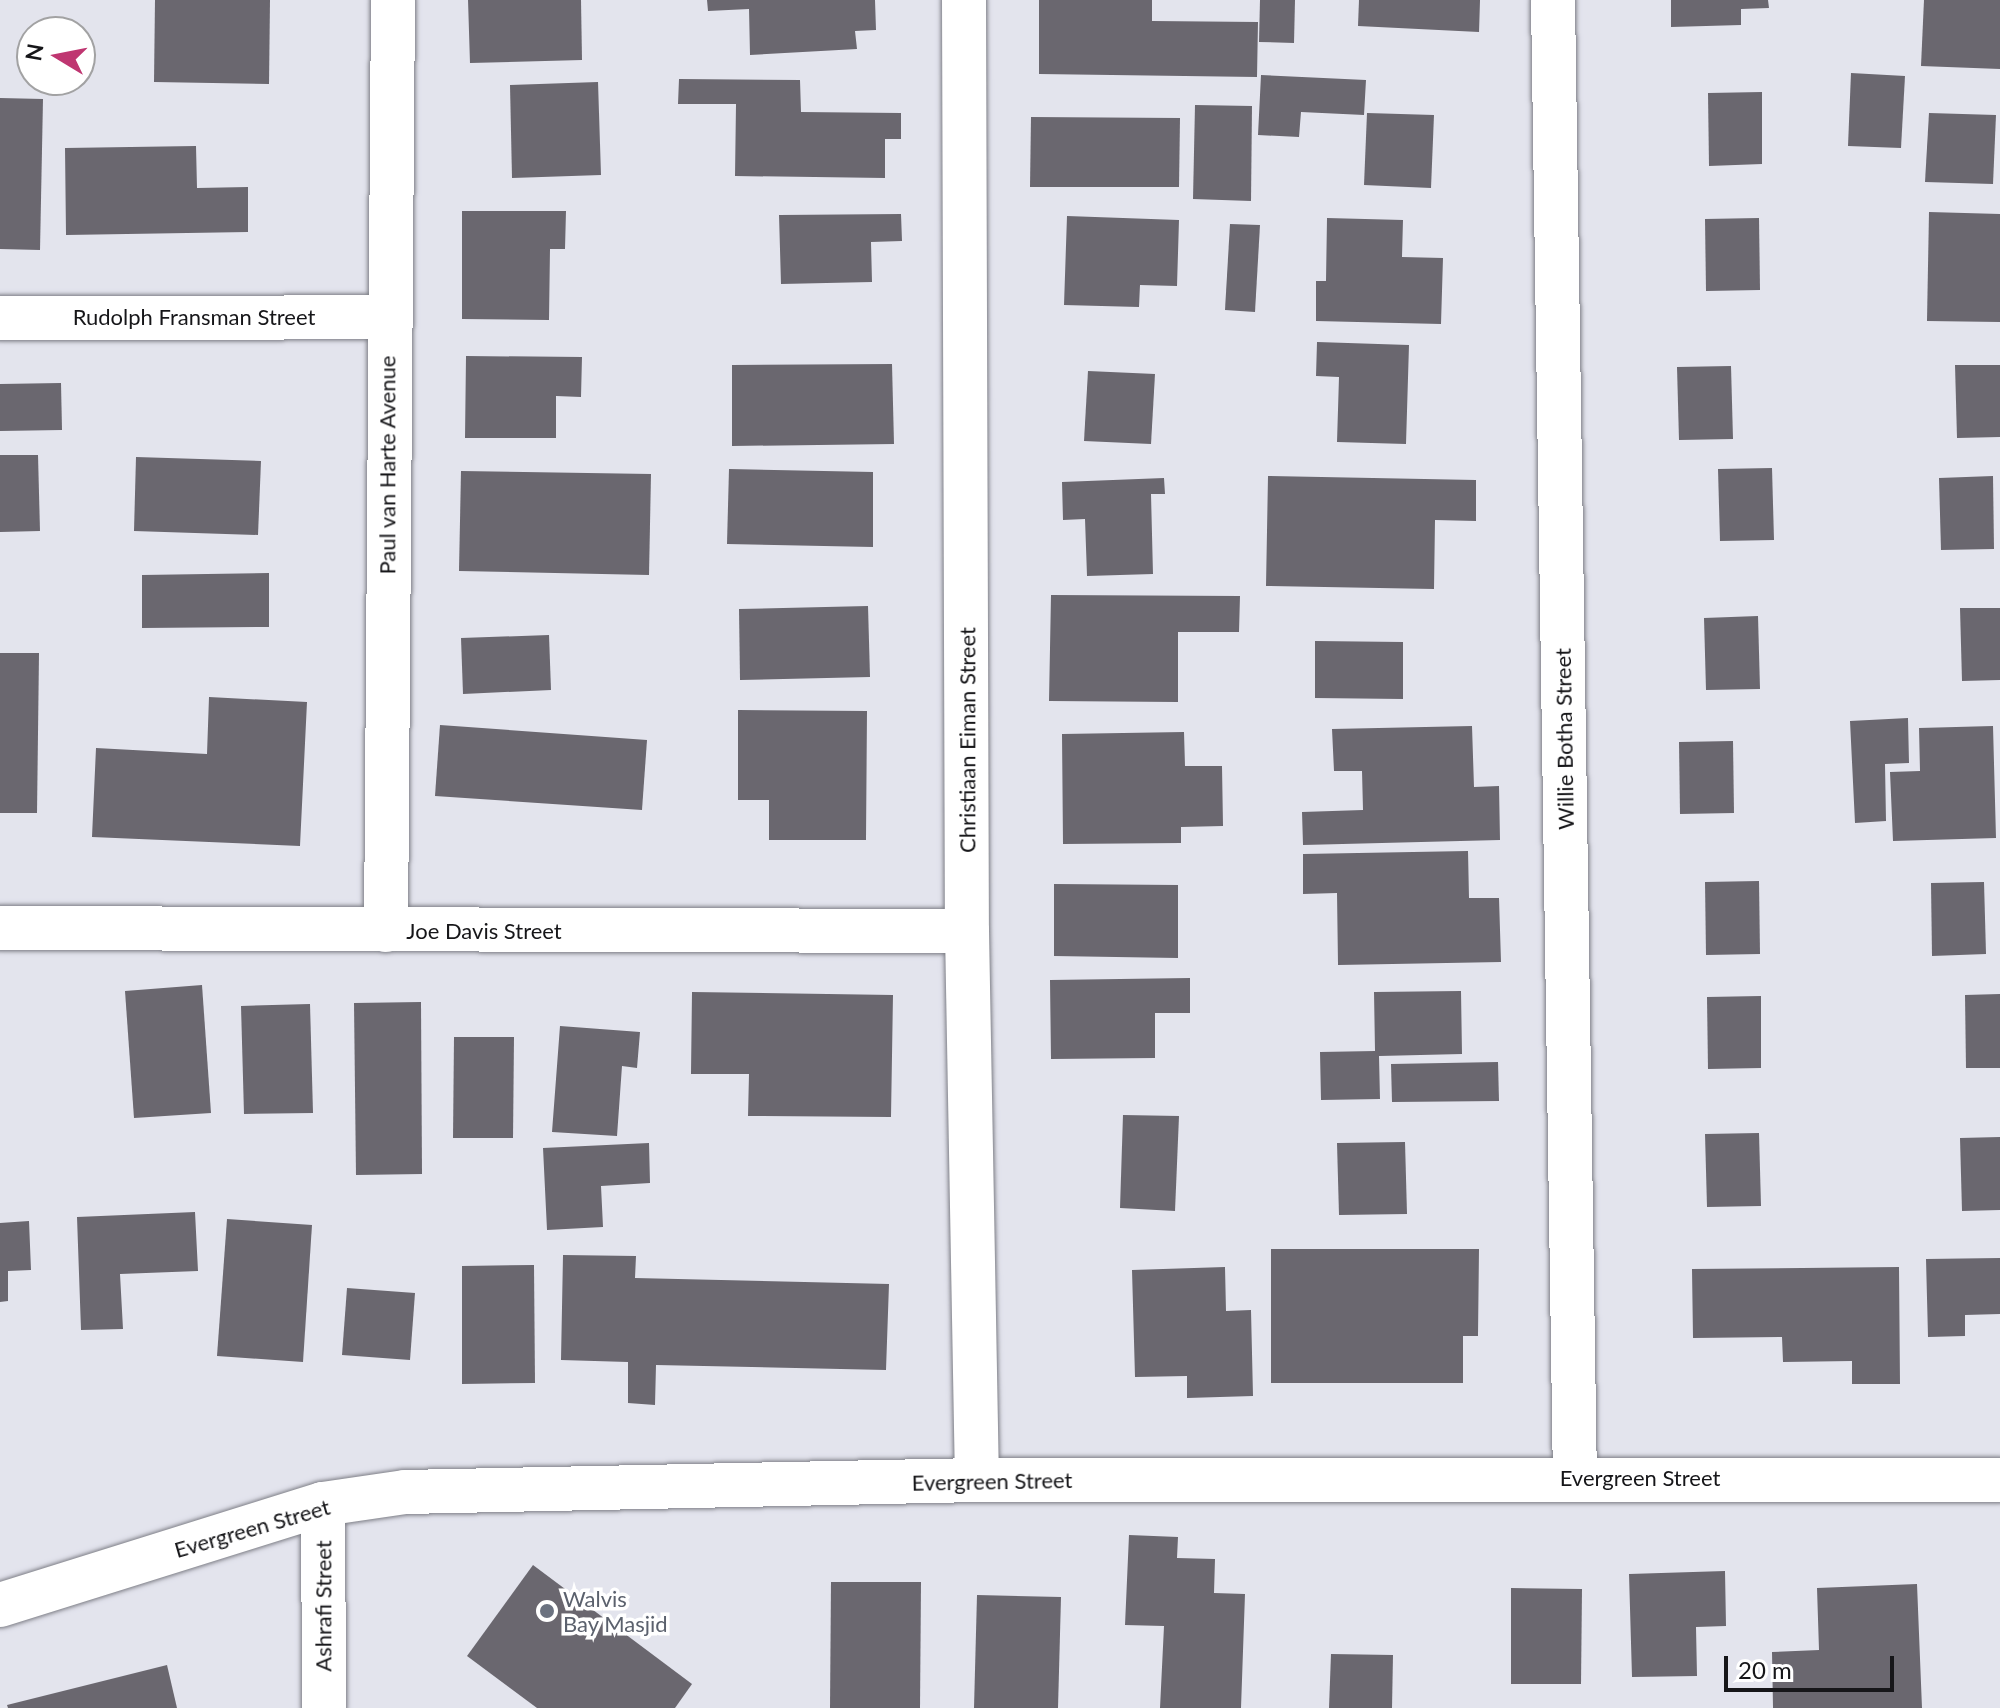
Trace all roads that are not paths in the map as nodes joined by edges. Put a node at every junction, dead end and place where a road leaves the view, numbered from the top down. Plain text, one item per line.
1 (393, 0) edge
2 (964, 0) edge
3 (1553, 0) edge
4 (387, 317) junction
5 (0, 318) edge
6 (0, 928) edge
7 (386, 930) junction
8 (967, 931) junction
9 (1575, 1478) junction
10 (977, 1480) junction
11 (2000, 1480) edge
12 (323, 1504) junction
13 (0, 1605) edge
14 (324, 1708) edge

1 - 4 street, Paul van Harte Avenue
2 - 8 street, Christiaan Eiman Street
3 - 9 street, Willie Botha Street
4 - 5 street, Rudolph Fransman Street
4 - 7 street, Paul van Harte Avenue
6 - 7 street, Joe Davis Street
7 - 8 street, Joe Davis Street
8 - 10 street, Christiaan Eiman Street
9 - 10 street, Evergreen Street
9 - 11 street, Evergreen Street
10 - 12 street, Evergreen Street
12 - 13 street, Evergreen Street
12 - 14 street, Ashrafi Street

